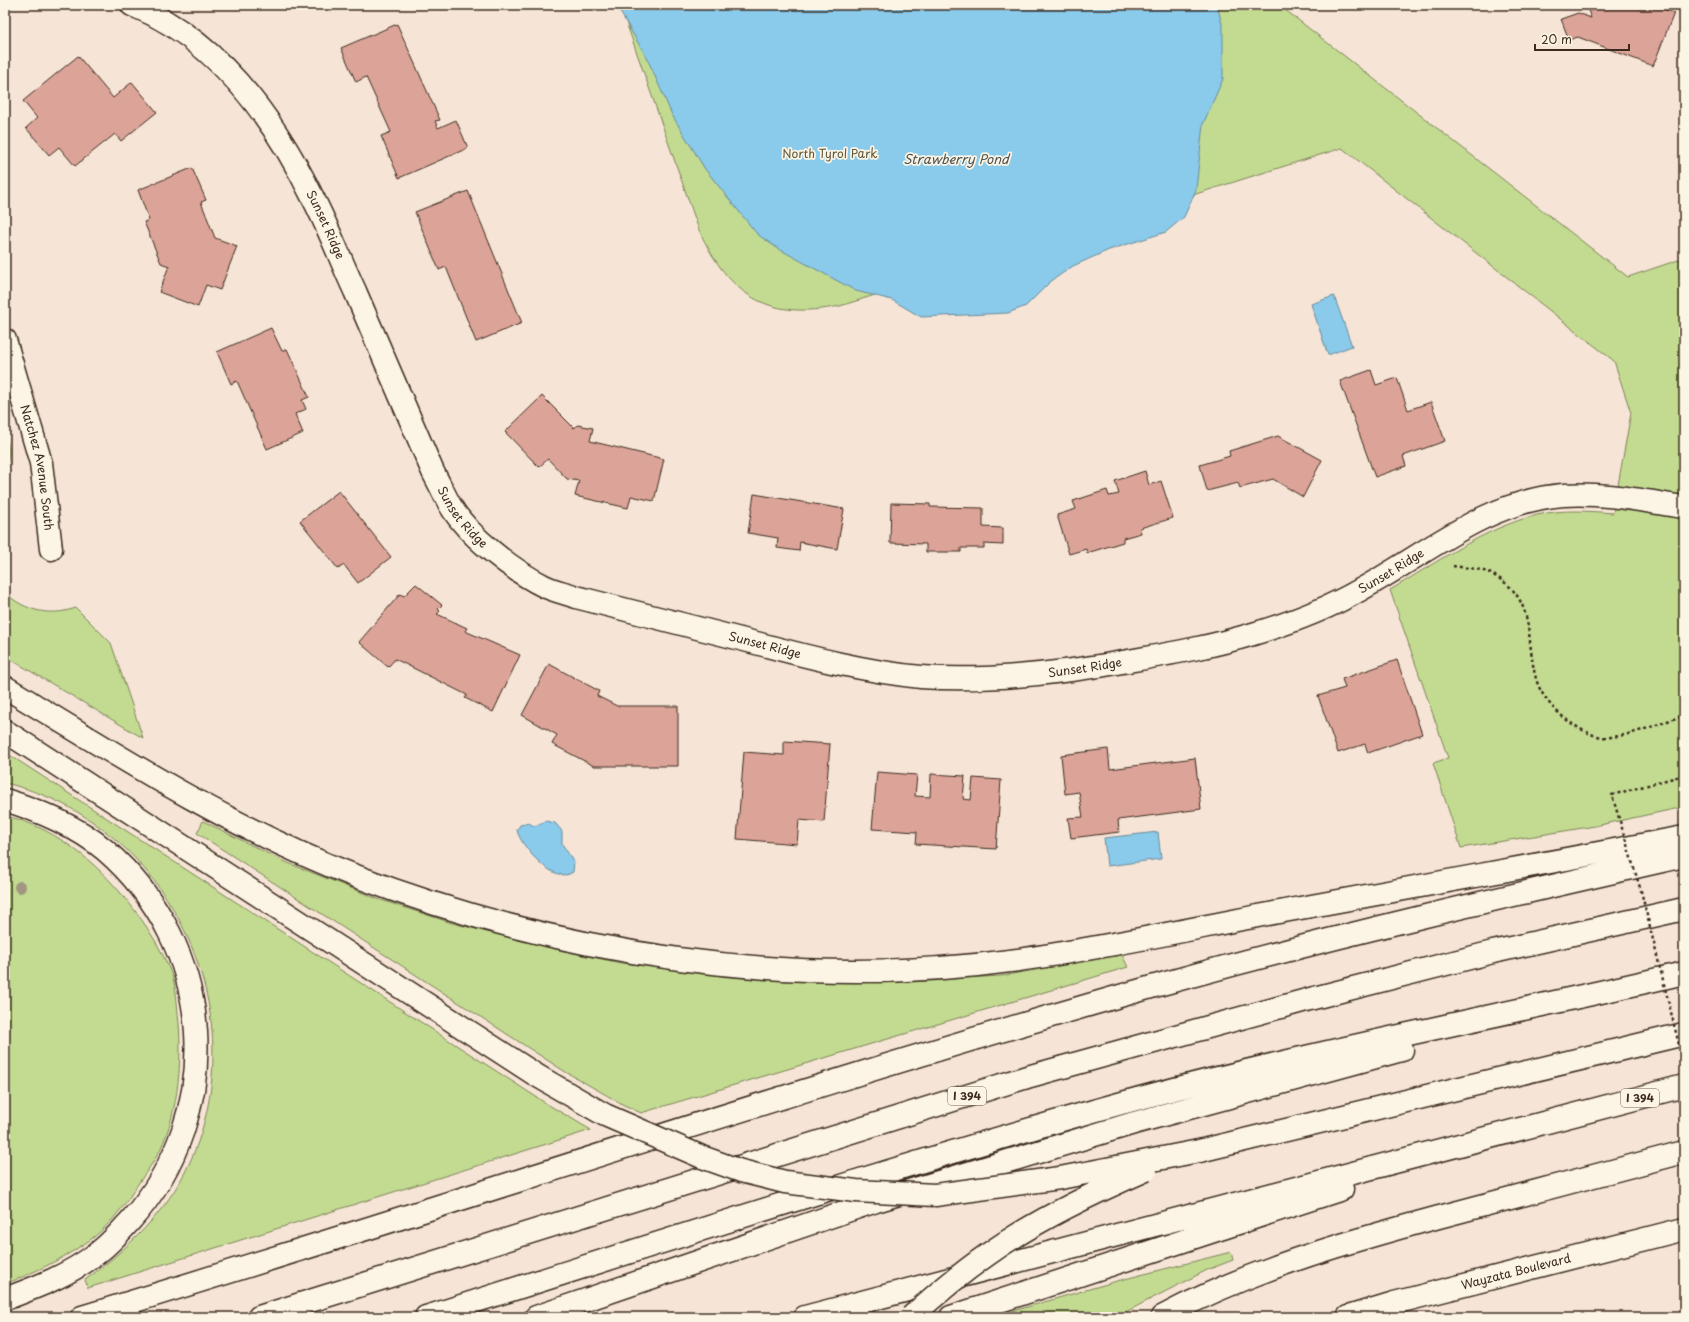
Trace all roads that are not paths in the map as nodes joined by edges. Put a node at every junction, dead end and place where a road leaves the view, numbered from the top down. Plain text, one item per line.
1 (132, 5) edge
2 (5, 340) edge
3 (1684, 507) edge
4 (51, 549) dead end
5 (5, 687) edge
6 (5, 731) edge
7 (5, 800) edge
8 (1684, 837) edge
9 (1684, 856) edge
10 (1684, 909) edge
11 (1684, 973) edge
12 (1543, 1006) junction
13 (1684, 1034) edge
14 (1684, 1086) edge
15 (1512, 1132) junction
16 (1199, 1151) junction
17 (1684, 1152) edge
18 (1684, 1229) edge
19 (5, 1299) edge
20 (82, 1317) edge
21 (259, 1317) edge
22 (426, 1317) edge
23 (536, 1317) edge
24 (805, 1317) edge
25 (911, 1317) edge
26 (951, 1317) edge
27 (1162, 1317) edge
28 (1348, 1317) edge

1 - 3 main road, Sunset Ridge
2 - 4 main road, Natchez Avenue South
5 - 8 main road
6 - 16 main road, bridge
7 - 19 main road
9 - 20 main road
10 - 21 main road, I 394
11 - 12 main road
12 - 22 main road
12 - 23 main road
13 - 16 main road
14 - 15 main road, I 394
15 - 24 main road, I 394
15 - 26 main road
16 - 25 main road, bridge
17 - 27 main road
18 - 28 main road, Wayzata Boulevard

